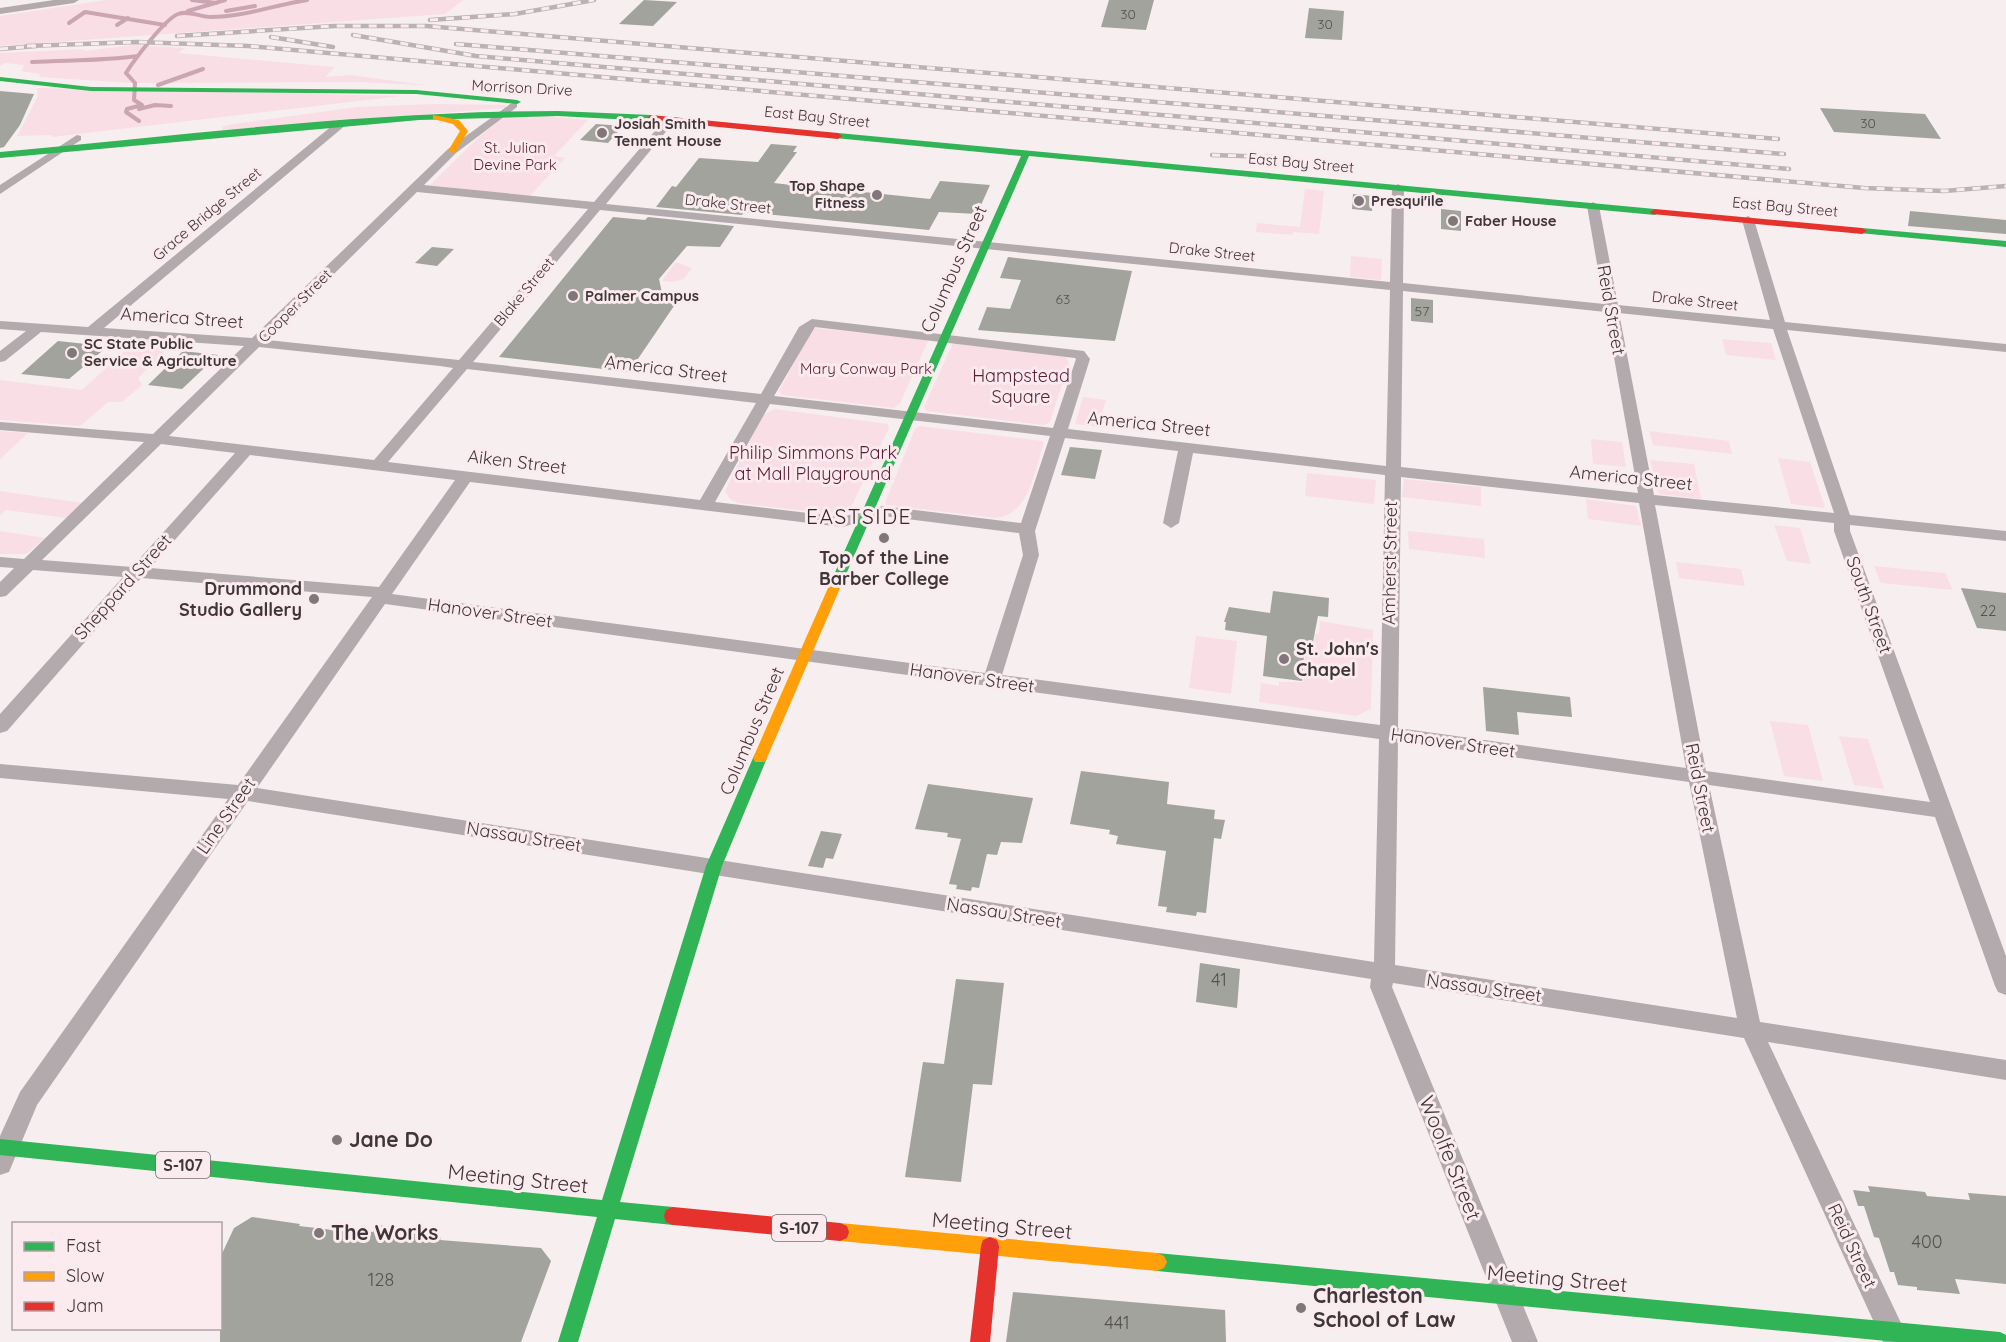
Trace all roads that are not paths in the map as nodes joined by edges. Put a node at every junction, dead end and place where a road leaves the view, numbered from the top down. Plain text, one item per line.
1 (74, 0) edge
2 (0, 11) edge
3 (0, 79) edge
4 (517, 102) junction
5 (349, 105) dead end
6 (504, 112) junction
7 (592, 113) junction
8 (427, 115) junction
9 (228, 120) dead end
10 (670, 120) junction
11 (343, 122) junction
12 (77, 138) junction
13 (0, 146) edge
14 (62, 148) junction
15 (452, 151) junction
16 (1026, 154) junction
17 (0, 155) edge
18 (414, 188) junction
19 (1398, 188) junction
20 (0, 190) edge
21 (1593, 206) junction
22 (596, 207) junction
23 (1748, 220) junction
24 (2006, 244) edge
25 (983, 246) junction
26 (1395, 287) junction
27 (1611, 309) junction
28 (0, 325) edge
29 (1779, 326) junction
30 (38, 328) junction
31 (92, 331) junction
32 (944, 337) junction
33 (257, 343) junction
34 (2006, 348) edge
35 (0, 358) edge
36 (463, 365) junction
37 (764, 400) junction
38 (908, 416) junction
39 (0, 426) edge
40 (1058, 434) junction
41 (158, 439) junction
42 (1186, 448) junction
43 (248, 449) junction
44 (378, 465) junction
45 (1392, 471) junction
46 (465, 476) junction
47 (1646, 500) junction
48 (705, 506) junction
49 (865, 516) junction
50 (1842, 520) junction
51 (1171, 523) dead end
52 (1028, 529) junction
53 (2006, 536) edge
54 (0, 562) edge
55 (30, 563) junction
56 (137, 571) junction
57 (0, 592) edge
58 (380, 595) junction
59 (804, 655) junction
60 (992, 680) junction
61 (0, 726) edge
62 (1388, 733) junction
63 (0, 771) edge
64 (1698, 777) junction
65 (242, 793) junction
66 (1943, 811) junction
67 (714, 866) junction
68 (1383, 973) junction
69 (2006, 986) edge
70 (1750, 1028) junction
71 (2006, 1070) edge
72 (2, 1153) edge
73 (608, 1210) junction
74 (990, 1246) junction
75 (1506, 1295) junction
76 (1894, 1337) edge
77 (568, 1342) edge
78 (980, 1342) edge
79 (1525, 1342) edge
80 (2000, 1342) edge

1 - 2 street
3 - 4 main road
4 - 5 main road, Morrison Drive
4 - 6 street, Cooper Street
4 - 7 main road, Morrison Drive
6 - 7 main road, Morrison Drive
6 - 8 main road, Morrison Drive
6 - 15 street, Cooper Street
7 - 10 main road, East Bay Street
8 - 11 main road, Morrison Drive
8 - 15 main road
9 - 12 main road
10 - 16 main road, East Bay Street
10 - 22 street, Blake Street
11 - 14 main road, Morrison Drive
11 - 31 street, Grace Bridge Street
12 - 13 main road
12 - 14 street
14 - 17 main road, Morrison Drive
14 - 20 street
15 - 18 street, Cooper Street
16 - 19 main road, East Bay Street
16 - 25 main road, Columbus Street
18 - 22 street, Drake Street
18 - 33 street, Cooper Street
19 - 21 main road, East Bay Street
19 - 26 street, Amherst Street
21 - 23 main road, East Bay Street
21 - 27 street, Reid Street
22 - 25 street, Drake Street
22 - 36 street, Blake Street
23 - 24 main road, East Bay Street
23 - 29 street, South Street
25 - 26 street, Drake Street
25 - 32 main road, Columbus Street
26 - 27 street, Drake Street
26 - 45 street, Amherst Street
27 - 29 street, Drake Street
27 - 47 street, Reid Street
28 - 30 street, America Street
29 - 34 street, Drake Street
29 - 50 street, South Street
30 - 31 street, America Street
30 - 35 street
31 - 33 street, America Street
32 - 37 street
32 - 38 main road, Columbus Street
32 - 40 street
33 - 36 street, America Street
33 - 41 street, Cooper Street
36 - 37 street, America Street
36 - 44 street, Blake Street
37 - 38 street, America Street
37 - 48 street
38 - 40 street, America Street
38 - 49 main road, Columbus Street
39 - 41 street, Aiken Street
40 - 42 street, America Street
40 - 52 street
41 - 43 street, Aiken Street
41 - 55 street, Cooper Street
42 - 45 street, America Street
42 - 51 street
43 - 44 street, Aiken Street
43 - 56 street, Sheppard Street
44 - 46 street, Aiken Street
45 - 47 street, America Street
45 - 62 street, Amherst Street
46 - 48 street, Aiken Street
46 - 58 street, Line Street
47 - 50 street, America Street
47 - 64 street, Reid Street
48 - 49 street, Aiken Street
49 - 52 street, Aiken Street
49 - 59 main road, Columbus Street
50 - 53 street, America Street
50 - 66 street, South Street
52 - 60 street
54 - 55 street, Hanover Street
55 - 56 street, Hanover Street
55 - 57 street, Cooper Street
56 - 58 street, Hanover Street
56 - 61 street, Sheppard Street
58 - 59 street, Hanover Street
58 - 65 street, Line Street
59 - 60 street, Hanover Street
59 - 67 main road, Columbus Street
60 - 62 street, Hanover Street
62 - 64 street, Hanover Street
62 - 68 street, Amherst Street
63 - 65 street, Nassau Street
64 - 66 street, Hanover Street
64 - 70 street, Reid Street
65 - 67 street, Nassau Street
65 - 72 street, Line Street
66 - 69 street, South Street
67 - 68 street, Nassau Street
67 - 73 main road, Columbus Street
68 - 70 street, Nassau Street
68 - 75 street, Woolfe Street
70 - 71 street, Nassau Street
70 - 76 street, Reid Street
72 - 73 main road, Meeting Street / S-107
73 - 74 main road, Meeting Street / S-107
73 - 77 main road, Columbus Street
74 - 75 main road, Meeting Street / S-107
74 - 78 main road
75 - 76 main road, Meeting Street / S-107
75 - 79 street, Woolfe Street
76 - 80 main road, Meeting Street / S-107

